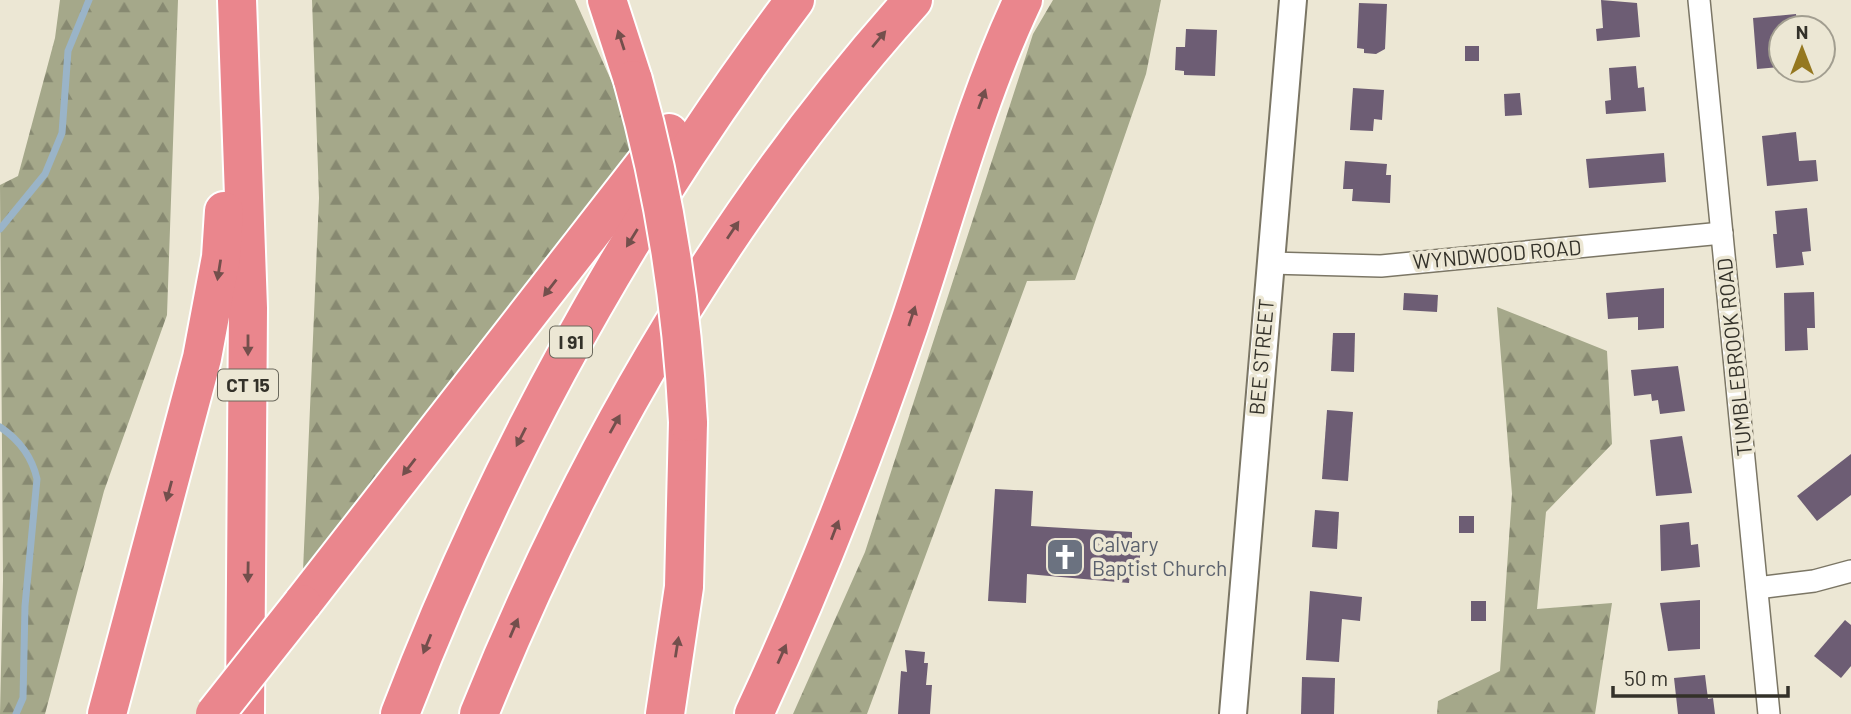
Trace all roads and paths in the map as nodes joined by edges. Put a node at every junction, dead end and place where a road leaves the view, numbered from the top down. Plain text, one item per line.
1 (237, 0) edge
2 (607, 0) edge
3 (770, 0) edge
4 (795, 0) edge
5 (913, 0) edge
6 (1024, 0) edge
7 (1293, 0) edge
8 (1699, 0) edge
9 (240, 56) junction
10 (1722, 233) junction
11 (1270, 263) junction
12 (1851, 571) edge
13 (1757, 588) junction
14 (107, 714) edge
15 (215, 714) edge
16 (245, 714) edge
17 (400, 714) edge
18 (479, 714) edge
19 (665, 714) edge
20 (754, 714) edge
21 (1233, 714) edge
22 (1769, 714) edge

1 - 9 highway, CT 15
19 -> 2 highway, bridge
3 -> 15 highway, bridge
4 -> 17 highway, I 91
18 -> 5 highway
20 -> 6 highway
7 - 11 street, BEE STREET
8 - 10 street, TUMBLEBROOK ROAD
9 -> 14 highway
9 -> 16 highway, CT 15
10 - 11 street, WYNDWOOD ROAD
10 - 13 street, TUMBLEBROOK ROAD
11 - 21 street, BEE STREET
12 - 13 street
13 - 22 street, TUMBLEBROOK ROAD

